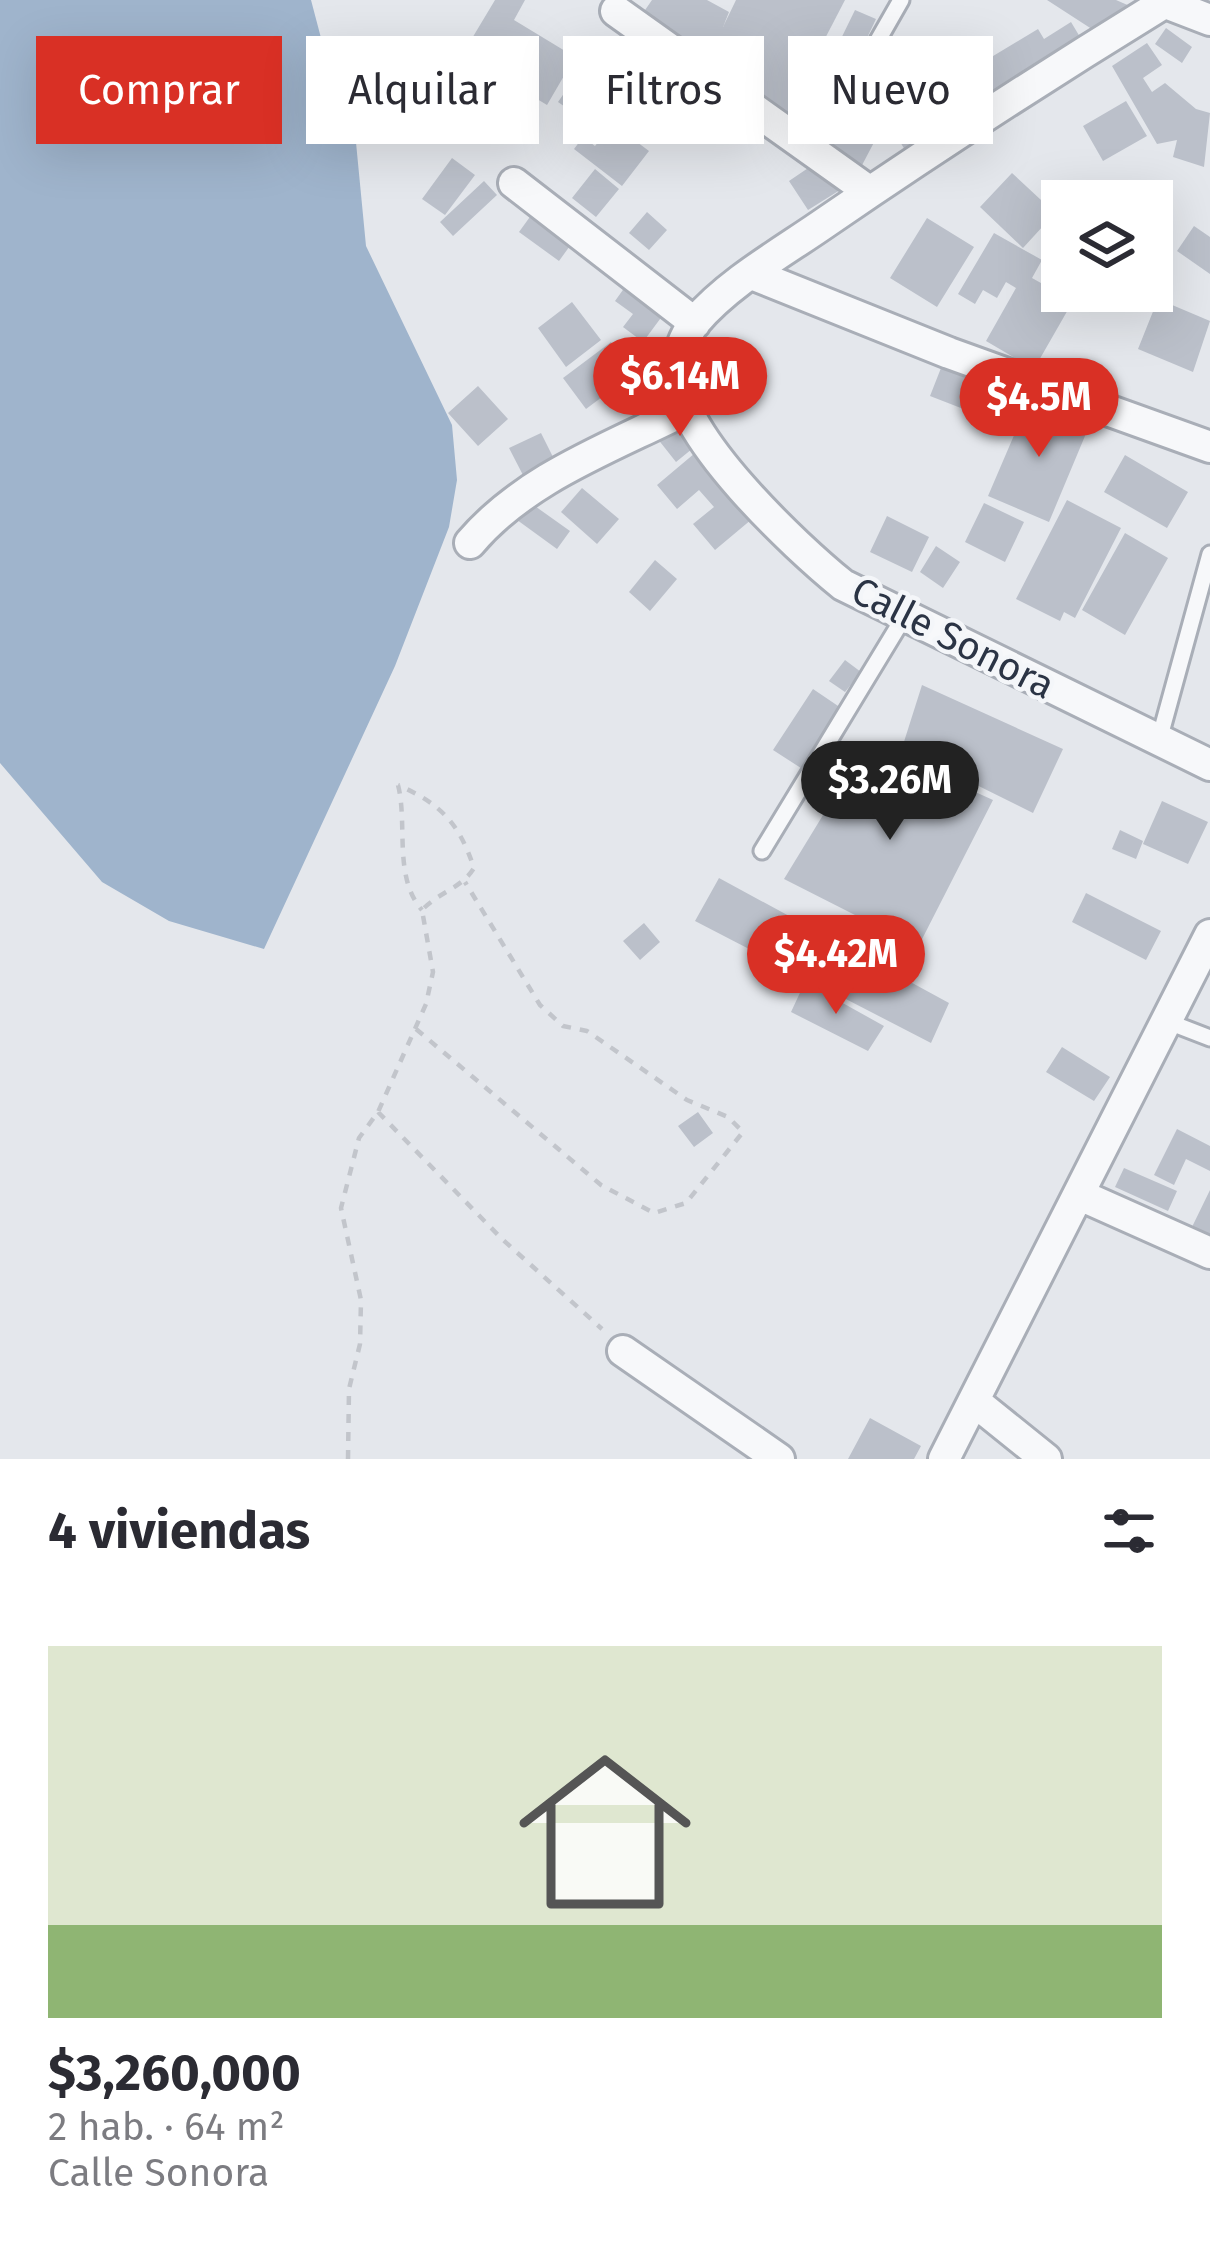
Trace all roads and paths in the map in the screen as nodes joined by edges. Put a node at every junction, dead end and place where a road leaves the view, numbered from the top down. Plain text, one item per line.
1 (901, 0) edge
2 (1161, 1) edge
3 (616, 11) dead end
4 (1210, 20) edge
5 (880, 36) edge
6 (514, 183) dead end
7 (870, 192) junction
8 (752, 274) junction
9 (694, 323) junction
10 (685, 410) junction
11 (1210, 447) edge
12 (470, 543) dead end
13 (1210, 554) edge
14 (904, 616) junction
15 (1159, 740) junction
16 (1210, 765) edge
17 (762, 851) dead end
18 (465, 882) junction
19 (422, 910) junction
20 (1210, 935) edge
21 (1166, 1021) junction
22 (416, 1029) junction
23 (1210, 1038) edge
24 (378, 1112) junction
25 (1080, 1195) junction
26 (1210, 1253) edge
27 (622, 1351) joint
28 (974, 1402) junction
29 (348, 1459) edge
30 (778, 1459) edge
31 (944, 1459) edge
32 (1046, 1459) edge

1 - 5 lane
2 - 4 street
2 - 7 street
3 - 7 street
6 - 9 street
7 - 8 street
8 - 9 street
8 - 11 street
9 - 10 street
10 - 12 street
10 - 14 street, Calle Sonora
13 - 15 lane
14 - 15 street, Calle Sonora
14 - 17 lane
15 - 16 street, Calle Sonora
18 - 19 path
18 - 19 path
18 - 22 path
19 - 22 path
20 - 21 street
21 - 23 lane
21 - 25 street
22 - 24 path
24 - 27 path
24 - 29 path
25 - 26 street
25 - 28 street
27 - 30 street
28 - 31 street
28 - 32 street

